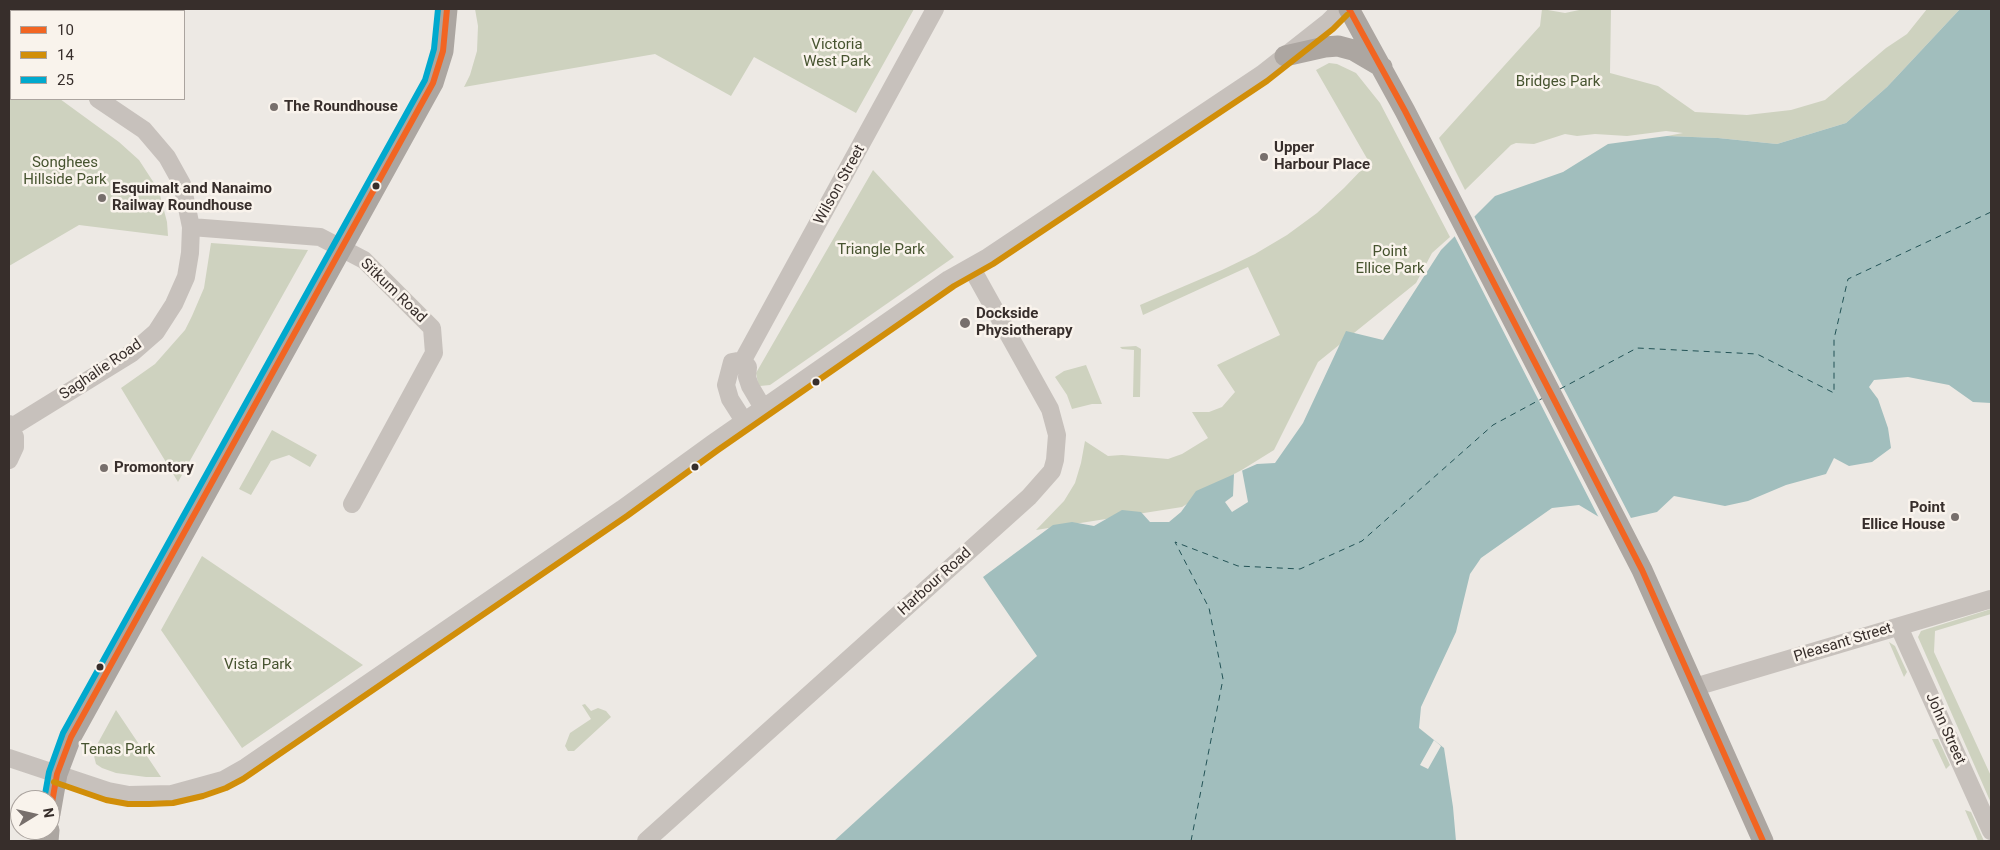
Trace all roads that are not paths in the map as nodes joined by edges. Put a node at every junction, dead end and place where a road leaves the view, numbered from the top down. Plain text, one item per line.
1 (447, 9) edge
2 (935, 9) edge
3 (1341, 9) edge
4 (1349, 9) edge
5 (1285, 56) junction
6 (1382, 67) junction
7 (99, 100) edge
8 (191, 227) junction
9 (342, 248) junction
10 (971, 267) junction
11 (743, 360) junction
12 (763, 408) junction
13 (744, 421) junction
14 (10, 425) edge
15 (9, 460) edge
16 (352, 504) dead end
17 (1991, 599) edge
18 (1899, 627) junction
19 (1695, 687) junction
20 (9, 758) edge
21 (58, 774) junction
22 (55, 790) edge
23 (1991, 831) edge
24 (646, 841) edge
25 (1763, 841) edge

1 - 9 main road
2 - 11 street, Wilson Street
3 - 5 street
4 - 6 main road
5 - 6 main road
5 - 10 street
6 - 19 main road
7 - 8 street, Saghalie Road
8 - 9 street, Sitkum Road
8 - 14 street, Saghalie Road
9 - 16 street, Sitkum Road
9 - 21 main road
10 - 12 street
10 - 24 street, Harbour Road
11 - 12 street
11 - 13 street, Wilson Street
12 - 13 street
13 - 21 street
14 - 15 street, Saghalie Road
17 - 18 street, Pleasant Street
18 - 19 street, Pleasant Street
18 - 23 street, John Street
19 - 25 main road
20 - 21 street
21 - 22 main road

